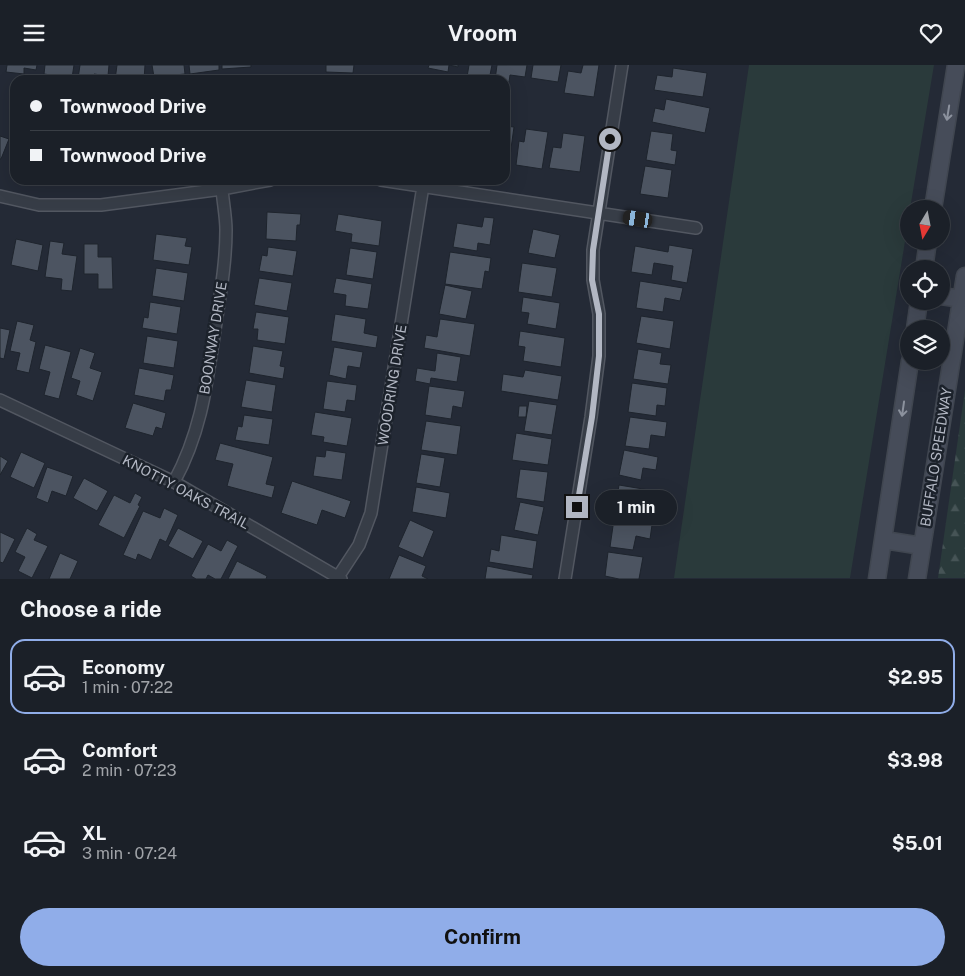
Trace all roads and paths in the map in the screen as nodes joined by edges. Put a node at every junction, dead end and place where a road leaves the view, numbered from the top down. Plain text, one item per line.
1 (622, 65) edge
2 (956, 65) edge
3 (243, 185) edge
4 (416, 185) edge
5 (423, 186) junction
6 (222, 189) junction
7 (0, 196) edge
8 (934, 200) edge
9 (598, 213) junction
10 (696, 228) dead end
11 (965, 276) edge
12 (950, 297) edge
13 (962, 299) junction
14 (909, 370) edge
15 (0, 400) edge
16 (174, 482) junction
17 (884, 540) junction
18 (922, 546) junction
19 (339, 578) edge
20 (565, 579) edge
21 (878, 579) edge
22 (917, 579) edge

1 - 9 street
2 -> 8 main road
3 - 6 street
4 - 5 street
5 - 9 street
5 - 19 street, WOODRING DRIVE
6 - 7 street
6 - 16 street, BOONWAY DRIVE
9 - 10 street
9 - 20 street
11 - 13 main road, BUFFALO SPEEDWAY
12 - 13 main road
13 - 18 main road, BUFFALO SPEEDWAY
14 -> 17 main road
15 - 16 street, KNOTTY OAKS TRAIL
16 - 19 street, KNOTTY OAKS TRAIL
17 - 18 main road
17 - 21 main road
18 - 22 main road, BUFFALO SPEEDWAY

